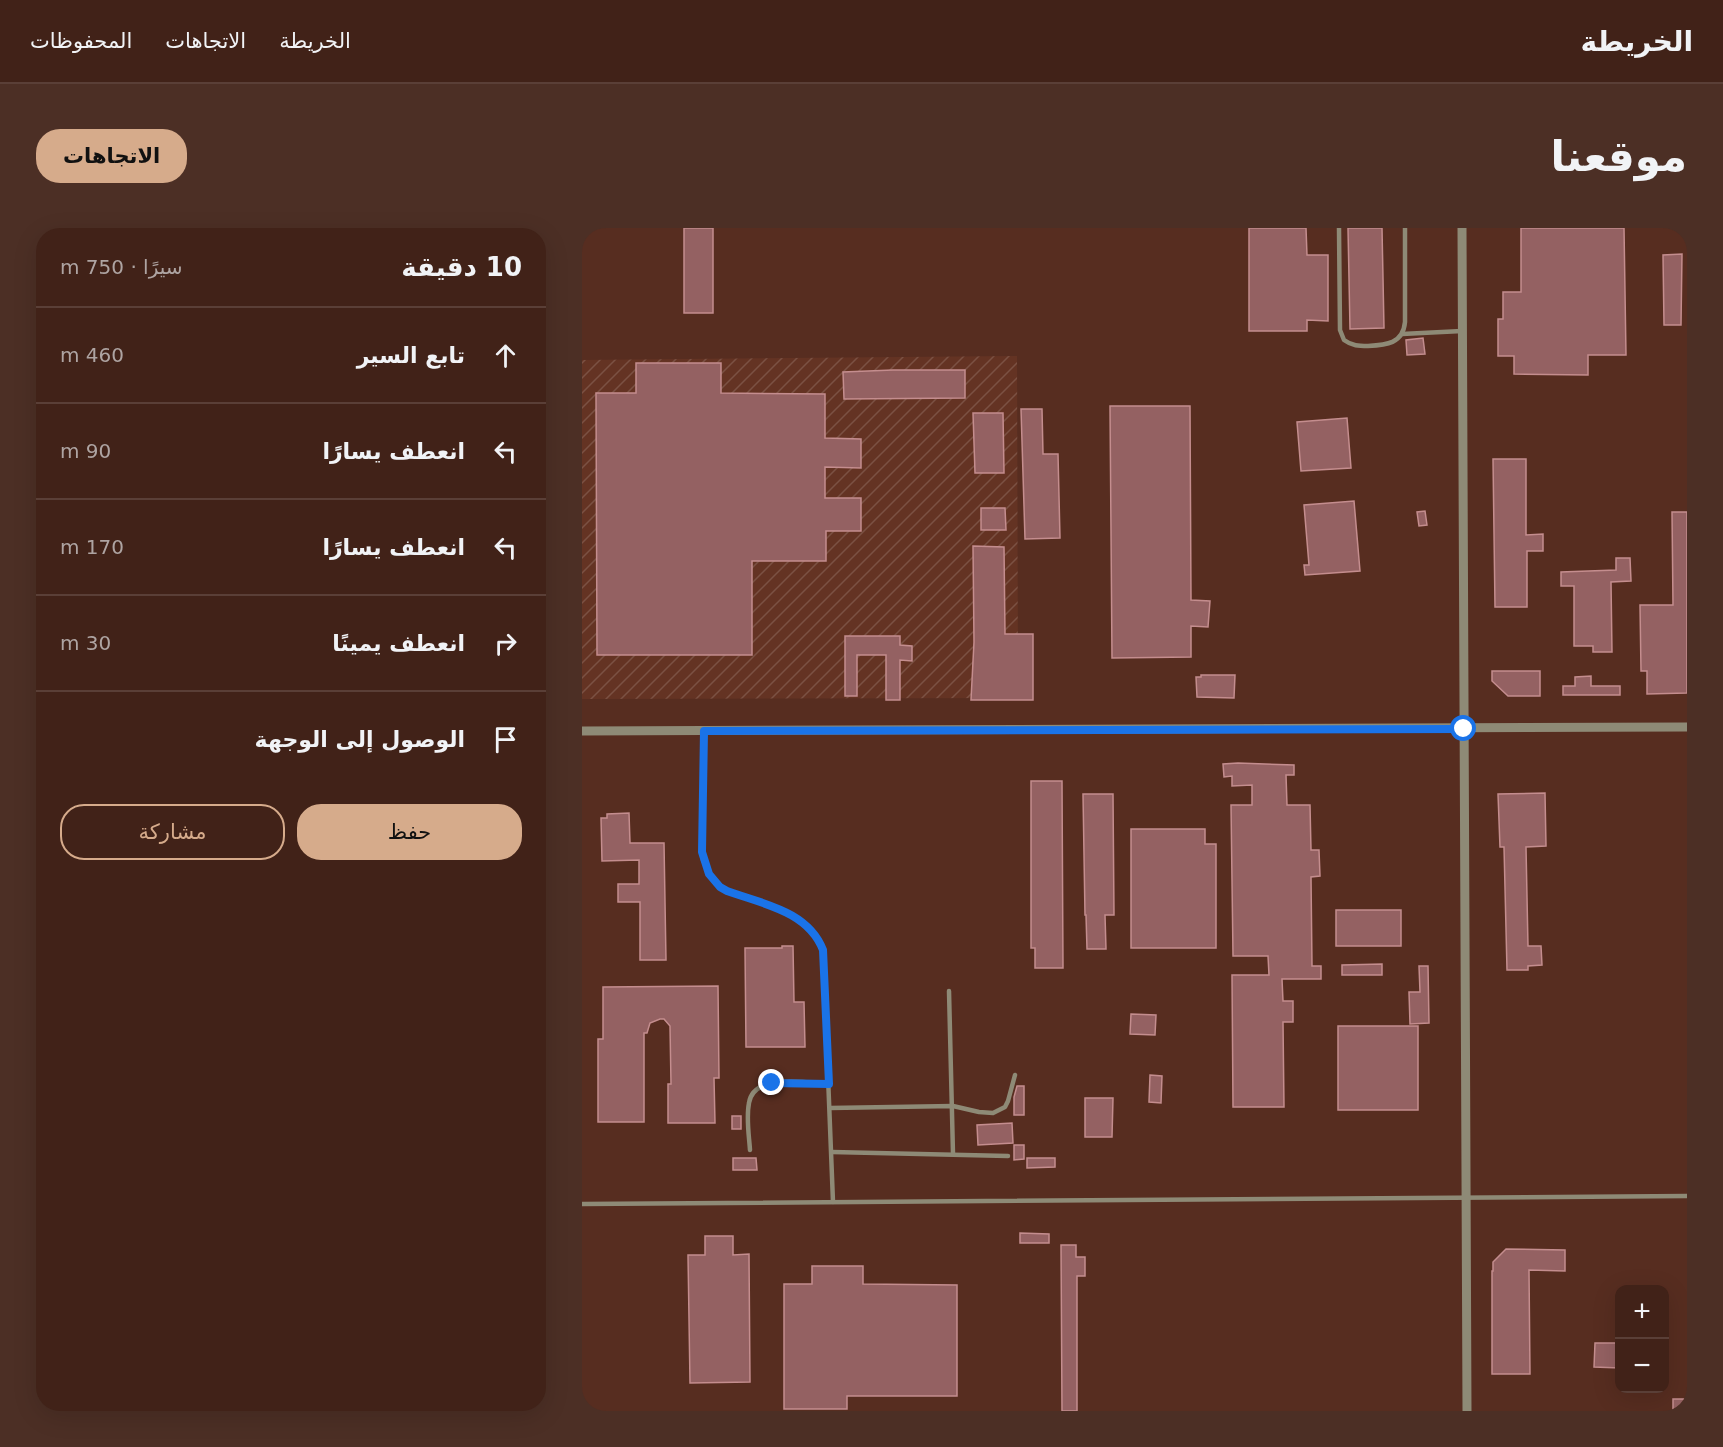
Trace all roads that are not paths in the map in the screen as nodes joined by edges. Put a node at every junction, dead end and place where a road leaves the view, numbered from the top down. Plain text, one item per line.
1 (1339, 228) edge
2 (1405, 228) edge
3 (1462, 228) edge
4 (1462, 331) junction
5 (1402, 334) junction
6 (1687, 728) edge
7 (1464, 729) junction
8 (582, 731) edge
9 (704, 731) junction
10 (949, 991) dead end
11 (1015, 1075) dead end
12 (829, 1084) junction
13 (953, 1106) junction
14 (830, 1108) junction
15 (750, 1150) dead end
16 (832, 1152) junction
17 (953, 1154) junction
18 (1008, 1156) dead end
19 (1687, 1196) edge
20 (1467, 1197) junction
21 (833, 1202) junction
22 (582, 1204) edge
23 (1467, 1411) edge

1 - 5 lane
2 - 5 lane
3 - 4 street
4 - 5 lane
4 - 7 street
6 - 7 street
7 - 9 street
7 - 20 street
8 - 9 street
9 - 12 lane
10 - 13 lane
11 - 13 lane
12 - 14 lane
12 - 15 lane
13 - 14 lane
13 - 17 lane
14 - 16 lane
16 - 17 lane
16 - 21 lane
17 - 18 lane
19 - 20 lane
20 - 21 lane
20 - 23 street
21 - 22 lane

